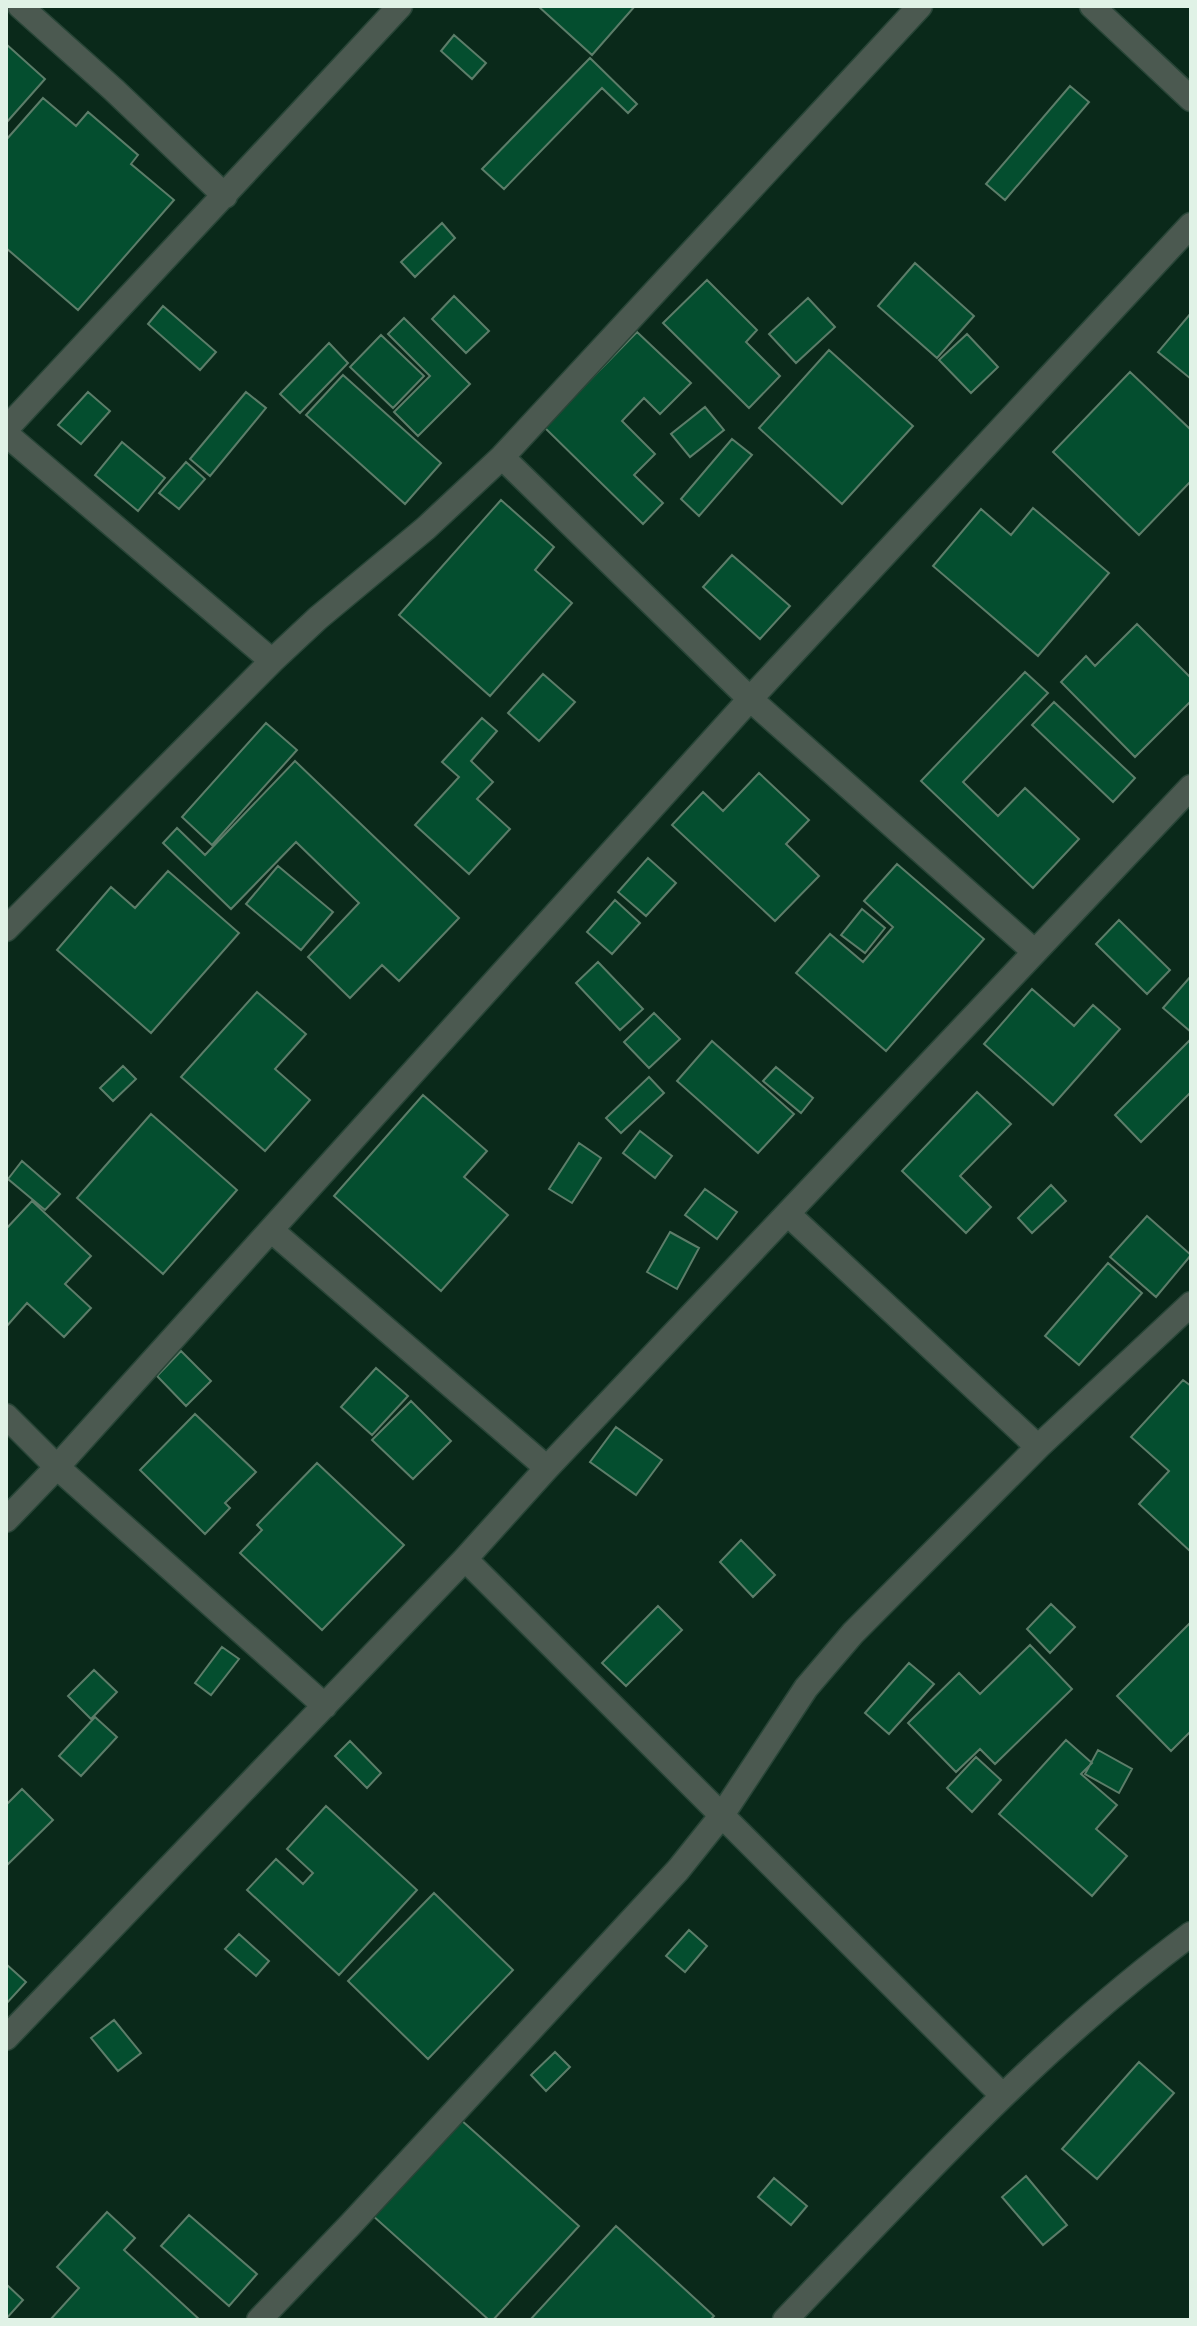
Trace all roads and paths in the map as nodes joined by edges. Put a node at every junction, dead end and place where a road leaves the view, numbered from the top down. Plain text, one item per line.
1 (20, 6) edge
2 (400, 6) edge
3 (920, 6) edge
4 (1092, 6) edge
5 (1191, 99) edge
6 (225, 196) junction
7 (1191, 225) edge
8 (6, 432) edge
9 (502, 457) junction
10 (272, 661) junction
11 (750, 699) junction
12 (1191, 787) edge
13 (6, 929) edge
14 (1035, 952) junction
15 (789, 1215) junction
16 (271, 1230) junction
17 (1191, 1304) edge
18 (6, 1416) edge
19 (1038, 1447) junction
20 (57, 1467) junction
21 (547, 1468) junction
22 (6, 1520) edge
23 (465, 1559) junction
24 (325, 1706) junction
25 (722, 1815) junction
26 (1191, 1934) edge
27 (6, 2038) edge
28 (1002, 2095) junction
29 (259, 2320) edge
30 (785, 2320) edge

1 - 6 street
2 - 6 street
3 - 9 street
4 - 5 street
6 - 8 street
7 - 11 street
8 - 10 street
9 - 10 street
9 - 11 street
10 - 13 street
11 - 14 street
11 - 16 street
12 - 14 street
14 - 15 street
15 - 19 street
15 - 21 street
16 - 20 street
16 - 21 street
17 - 19 street
18 - 20 street
19 - 25 street
20 - 22 street
20 - 24 street
21 - 23 street
23 - 24 street
23 - 25 street
24 - 27 street
25 - 28 street
25 - 29 street
26 - 28 street
28 - 30 street

